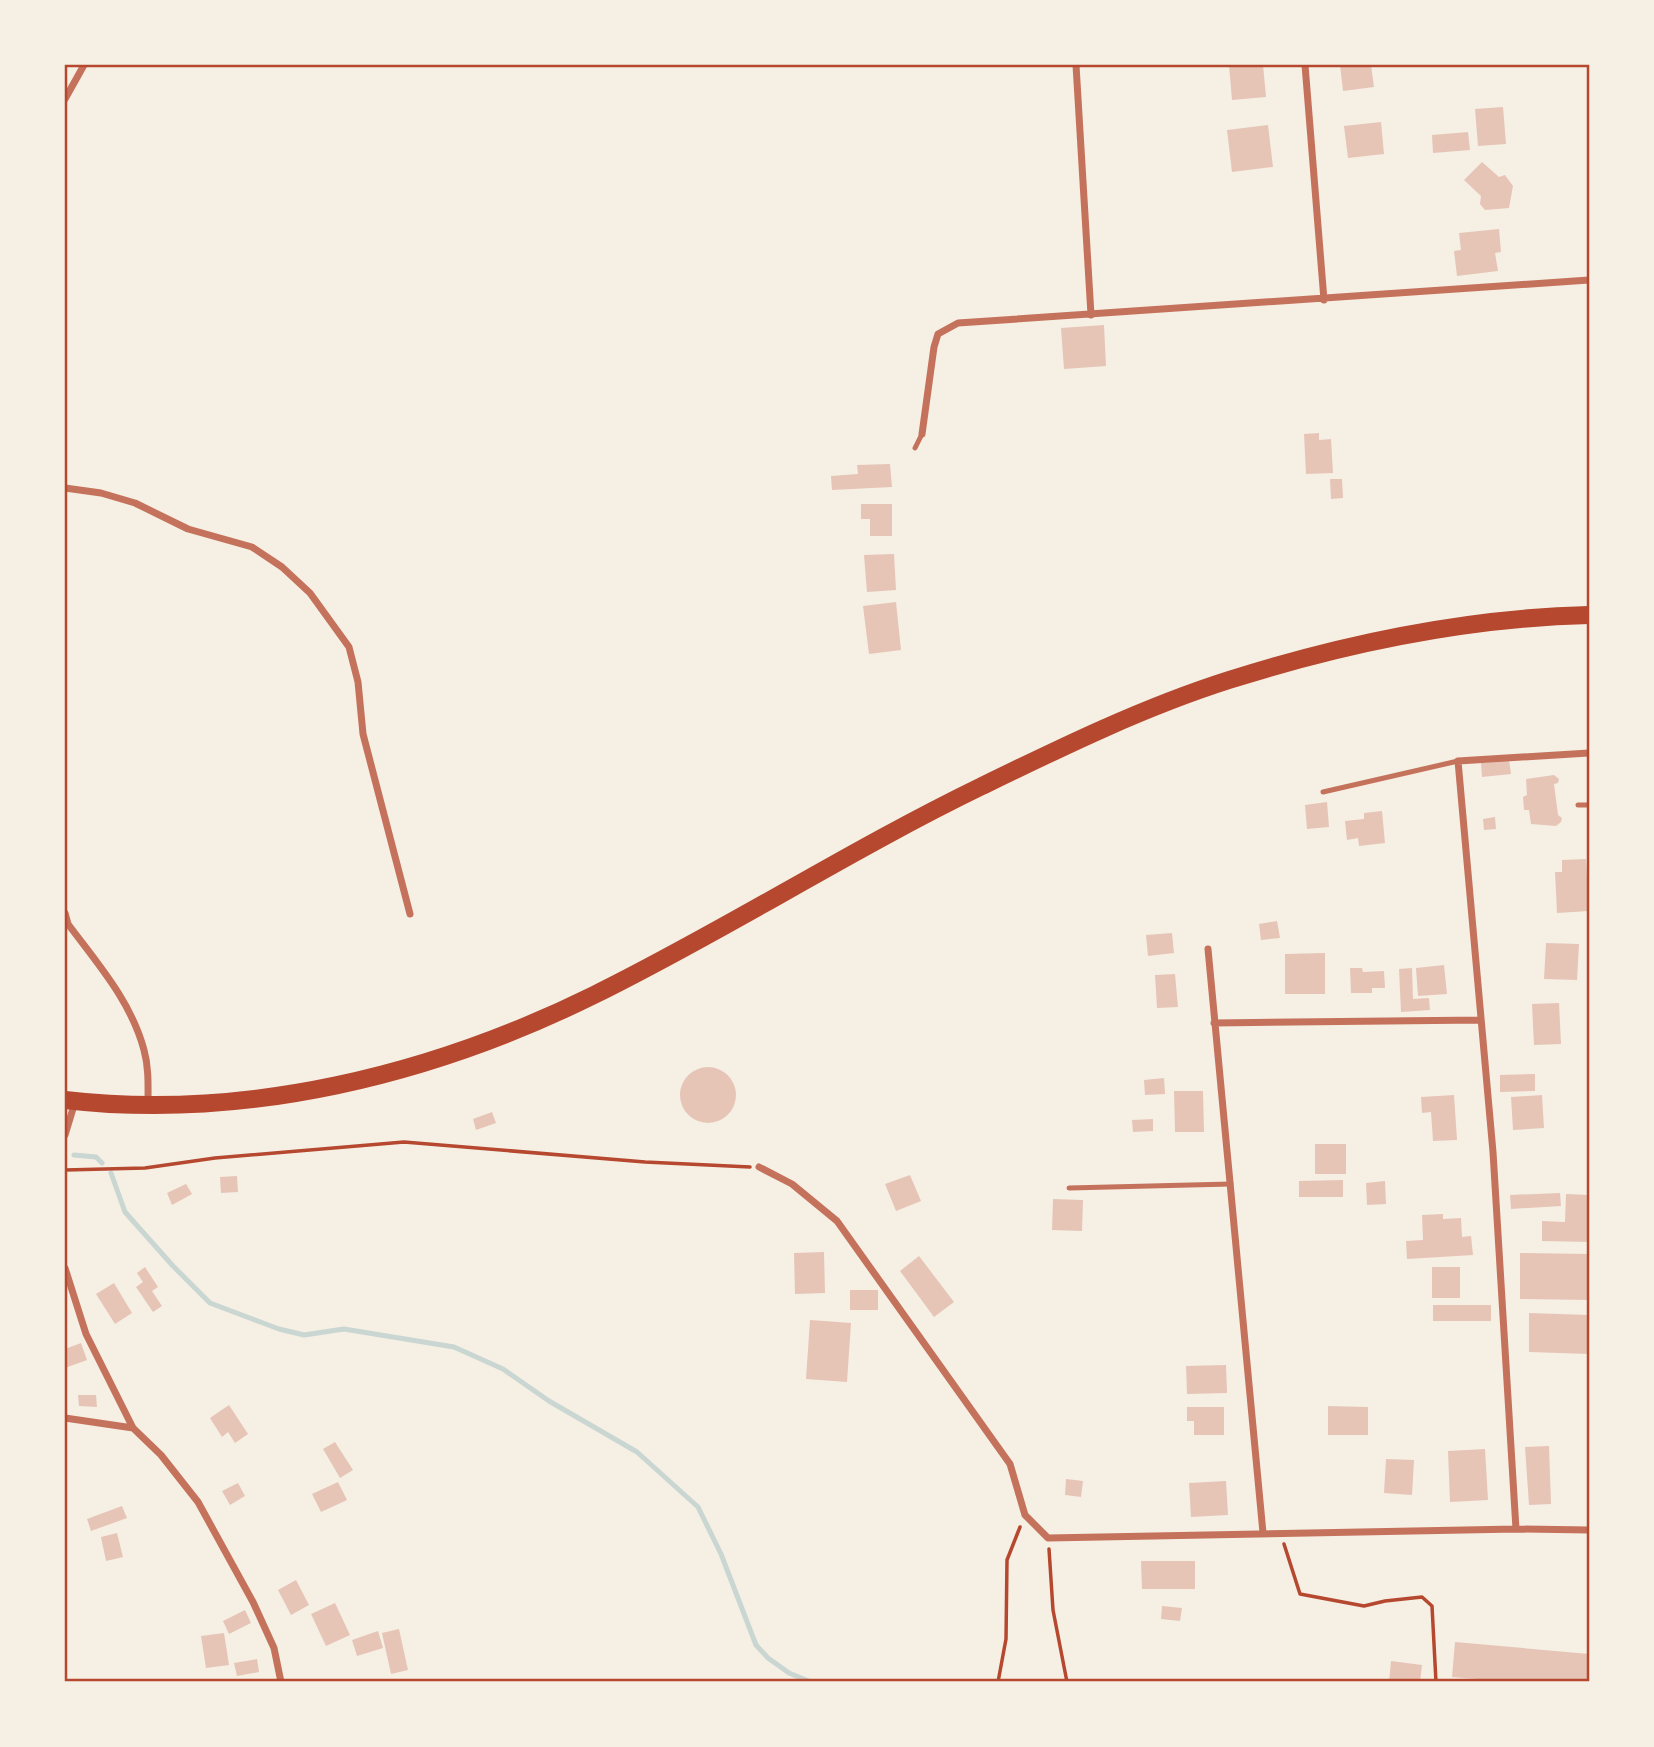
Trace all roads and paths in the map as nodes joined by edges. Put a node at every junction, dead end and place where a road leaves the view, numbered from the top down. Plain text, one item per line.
1 (84, 65) edge
2 (1076, 65) edge
3 (1306, 65) edge
4 (65, 99) edge
5 (1589, 280) edge
6 (1324, 300) junction
7 (1091, 315) junction
8 (922, 434) joint
9 (915, 448) dead end
10 (65, 488) edge
11 (1589, 615) edge
12 (1589, 753) edge
13 (1458, 761) junction
14 (1323, 792) dead end
15 (1578, 805) dead end
16 (1589, 805) edge
17 (65, 913) edge
18 (410, 914) dead end
19 (1208, 949) dead end
20 (1481, 1020) junction
21 (1214, 1023) junction
22 (70, 1101) edge
23 (148, 1105) junction
24 (65, 1135) edge
25 (759, 1167) joint
26 (65, 1170) edge
27 (1231, 1184) junction
28 (1069, 1188) dead end
29 (65, 1268) edge
30 (65, 1418) edge
31 (133, 1428) junction
32 (1025, 1515) junction
33 (1516, 1529) junction
34 (1589, 1530) edge
35 (1263, 1532) junction
36 (1280, 1532) junction
37 (1048, 1538) junction
38 (281, 1682) edge
39 (998, 1682) edge
40 (1068, 1682) edge
41 (1436, 1682) edge

1 - 4 street
2 - 7 street
3 - 6 street
5 - 6 street
6 - 7 street
7 - 8 street
8 - 9 lane
10 - 18 street
11 - 23 highway
12 - 13 street
13 - 14 lane
13 - 20 street
15 - 16 lane
17 - 23 street
19 - 21 street
20 - 21 street
20 - 33 street
21 - 27 street
22 - 23 highway
22 - 24 street
25 - 26 path
25 - 32 street
27 - 28 lane
27 - 35 street
29 - 31 street
30 - 31 street
31 - 38 street
32 - 37 street
32 - 39 path
33 - 34 street
33 - 36 street
35 - 36 street
35 - 37 street
36 - 41 path
37 - 40 path

